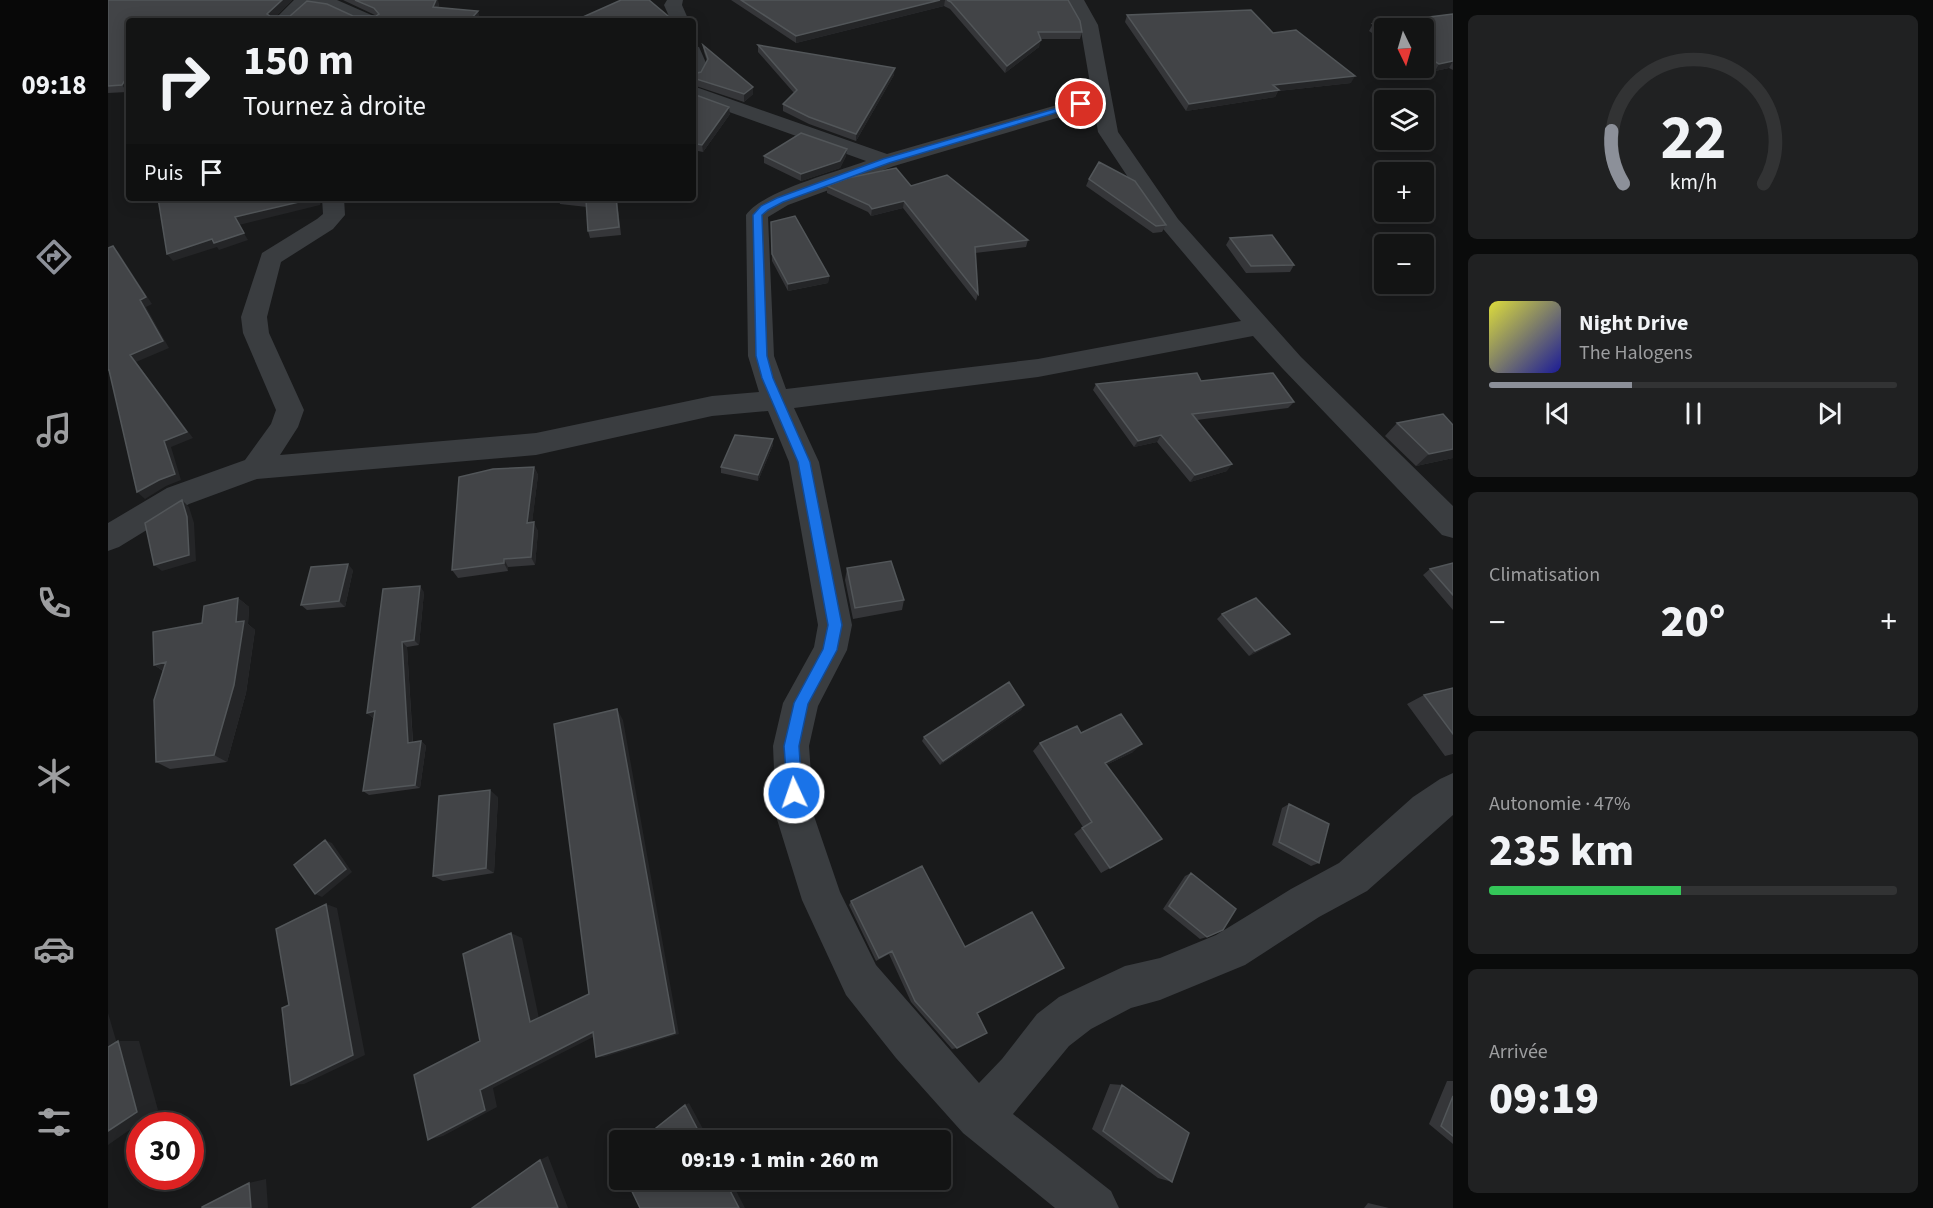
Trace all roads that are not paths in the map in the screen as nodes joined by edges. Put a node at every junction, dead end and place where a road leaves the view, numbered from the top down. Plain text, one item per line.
1 (304, 0) edge
2 (311, 0) edge
3 (675, 0) edge
4 (1076, 0) edge
5 (285, 18) edge
6 (364, 18) edge
7 (679, 18) edge
8 (696, 94) edge
9 (1102, 98) junction
10 (886, 161) junction
11 (333, 201) edge
12 (1259, 326) junction
13 (778, 400) junction
14 (255, 468) junction
15 (1453, 526) edge
16 (108, 538) edge
17 (1453, 792) edge
18 (979, 1117) junction
19 (1094, 1208) edge

1 - 5 street
2 - 6 street
3 - 7 street
4 - 9 street
8 - 10 street
9 - 10 street
9 - 12 street
10 - 13 street
11 - 14 street
12 - 13 street
12 - 15 street
13 - 14 street
13 - 18 street
14 - 16 street
17 - 18 street
18 - 19 street

